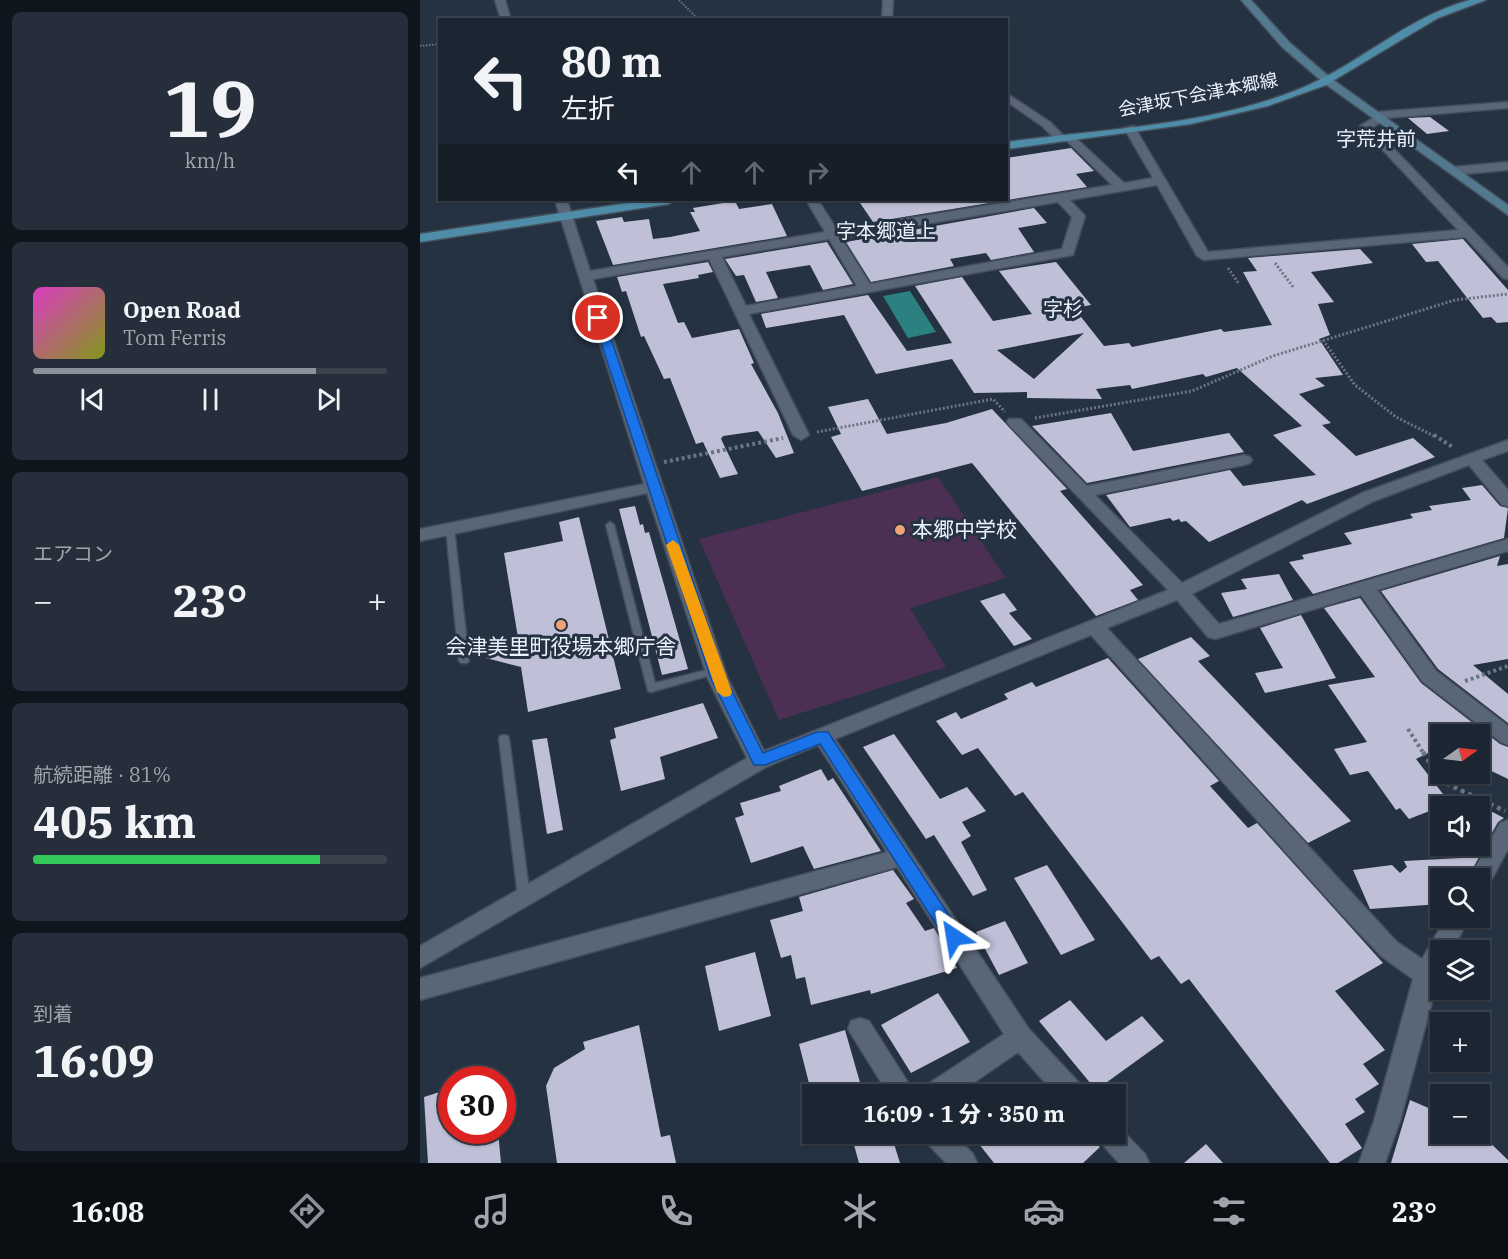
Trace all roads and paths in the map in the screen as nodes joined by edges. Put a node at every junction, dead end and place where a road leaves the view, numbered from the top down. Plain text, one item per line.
1 (500, 0) edge
2 (679, 0) edge
3 (888, 0) edge
4 (1246, 0) edge
5 (1481, 0) edge
6 (505, 18) edge
7 (697, 18) edge
8 (887, 18) edge
9 (438, 44) edge
10 (420, 46) edge
11 (1328, 81) junction
12 (1008, 97) edge
13 (1508, 105) edge
14 (1379, 117) junction
15 (1130, 128) junction
16 (1065, 137) junction
17 (1008, 146) edge
18 (1508, 166) edge
19 (1453, 171) junction
20 (1160, 181) junction
21 (1121, 187) junction
22 (1061, 197) junction
23 (656, 201) edge
24 (813, 201) edge
25 (563, 208) edge
26 (1508, 211) edge
27 (1469, 233) junction
28 (833, 235) junction
29 (420, 238) edge
30 (1265, 251) junction
31 (714, 255) junction
32 (1508, 275) edge
33 (585, 276) junction
34 (1294, 288) dead end
35 (866, 289) junction
36 (1508, 294) edge
37 (742, 311) junction
38 (1323, 340) junction
39 (1015, 422) junction
40 (801, 435) junction
41 (1508, 445) edge
42 (1470, 458) junction
43 (1244, 460) dead end
44 (646, 466) junction
45 (653, 487) junction
46 (1083, 492) junction
47 (1508, 501) edge
48 (610, 525) dead end
49 (450, 528) junction
50 (420, 535) edge
51 (1508, 545) edge
52 (1365, 587) junction
53 (1180, 592) junction
54 (1095, 627) junction
55 (464, 661) dead end
56 (1508, 666) edge
57 (715, 671) junction
58 (1444, 688) junction
59 (1408, 729) dead end
60 (823, 736) junction
61 (1508, 737) edge
62 (504, 739) dead end
63 (759, 761) junction
64 (1508, 813) edge
65 (1508, 829) edge
66 (901, 858) junction
67 (1486, 868) edge
68 (524, 897) junction
69 (1452, 928) edge
70 (420, 958) edge
71 (1426, 975) junction
72 (420, 989) edge
73 (860, 1029) dead end
74 (1020, 1037) junction
75 (896, 1084) edge
76 (950, 1084) edge
77 (1063, 1084) edge
78 (946, 1144) edge
79 (1119, 1144) edge
80 (964, 1163) edge
81 (1136, 1163) edge
82 (1372, 1163) edge

1 - 6 street
2 - 7 path
3 - 8 street
4 - 11 main road
5 - 11 main road, 会津坂下会津本郷線
9 - 10 path
11 - 14 main road
11 - 15 main road, 会津坂下会津本郷線
12 - 16 street
13 - 14 street
14 - 19 main road
14 - 27 street
15 - 16 main road, 会津坂下会津本郷線
15 - 20 street
16 - 17 main road, 会津坂下会津本郷線
16 - 21 street
18 - 19 street
19 - 26 main road
20 - 21 street
20 - 30 street
21 - 22 street
22 - 28 street
22 - 35 street
23 - 25 main road
24 - 28 street
25 - 29 main road
25 - 33 street
27 - 30 street
27 - 32 street
28 - 31 street
28 - 35 street
30 - 34 path
31 - 33 street
31 - 37 street
33 - 44 street
35 - 37 street
36 - 38 path
37 - 40 street
38 - 39 path
38 - 42 path
39 - 40 path
39 - 46 street
40 - 44 path
41 - 42 street
42 - 47 street
42 - 53 street
43 - 46 street
44 - 45 street
45 - 49 street
45 - 57 street
46 - 53 street
48 - 57 lane
49 - 50 street
49 - 55 lane
51 - 52 street
52 - 53 street
52 - 58 street
53 - 54 street
54 - 60 street
54 - 71 street
56 - 58 path
57 - 63 street
58 - 61 street
59 - 64 path
60 - 63 street
60 - 66 street
62 - 68 lane
63 - 68 street
65 - 67 street
66 - 72 street
66 - 74 street
68 - 70 street
69 - 71 street
71 - 82 street
73 - 75 street
74 - 76 street
74 - 77 street
78 - 80 street
79 - 81 street

